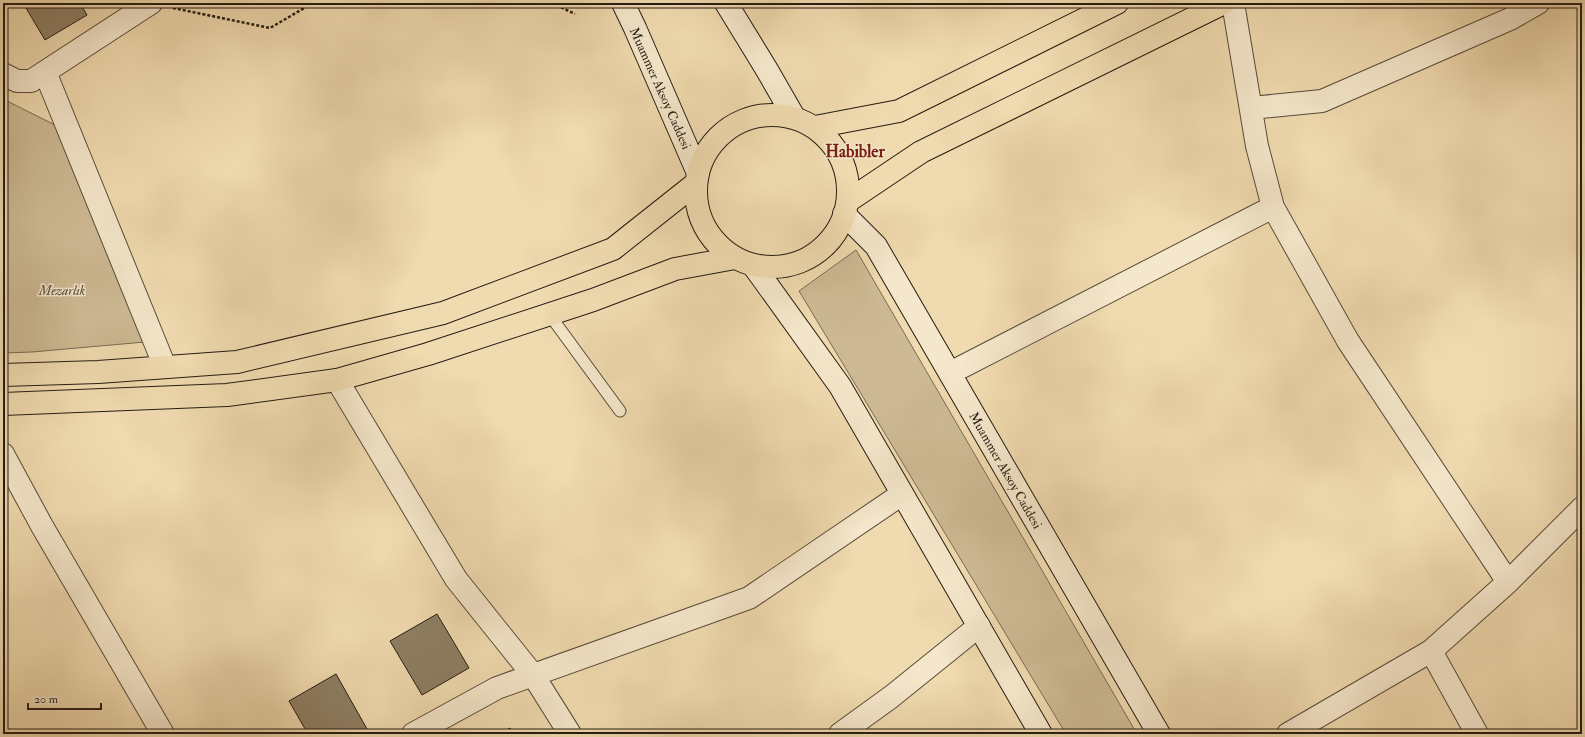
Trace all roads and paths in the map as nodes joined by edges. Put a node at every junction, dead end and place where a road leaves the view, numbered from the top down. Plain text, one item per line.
1 (313, 3) edge
2 (552, 3) edge
3 (623, 3) edge
4 (726, 3) edge
5 (1117, 3) edge
6 (1224, 3) edge
7 (1233, 3) edge
8 (1538, 3) edge
9 (158, 5) edge
10 (575, 14) dead end
11 (45, 72) junction
12 (3, 74) edge
13 (1251, 108) junction
14 (794, 117) junction
15 (815, 127) junction
16 (697, 179) junction
17 (846, 207) junction
18 (1273, 207) junction
19 (744, 262) junction
20 (549, 314) junction
21 (164, 367) junction
22 (950, 373) junction
23 (3, 375) edge
24 (337, 380) junction
25 (3, 404) edge
26 (620, 411) dead end
27 (3, 454) edge
28 (902, 494) junction
29 (1582, 508) edge
30 (1508, 582) junction
31 (979, 626) junction
32 (1431, 651) junction
33 (533, 675) junction
34 (163, 734) edge
35 (413, 734) edge
36 (570, 734) edge
37 (840, 734) edge
38 (1041, 734) edge
39 (1159, 734) edge
40 (1288, 734) edge
41 (1477, 734) edge

1 - 9 path
2 - 10 path
3 - 16 street, Muammer Aksoy Caddesi
4 - 14 street
5 - 15 main road
6 - 17 main road
7 - 13 street
8 - 13 street
9 - 11 street
11 - 12 street
11 - 21 street
13 - 18 street
14 - 15 main road
14 - 16 main road
15 - 17 main road
16 - 19 main road
16 - 21 main road
17 - 19 main road
17 - 22 street, Muammer Aksoy Caddesi
18 - 22 street
18 - 30 street
19 - 20 main road
19 - 28 street
20 - 24 main road
20 - 26 lane
21 - 23 main road
22 - 39 street, Muammer Aksoy Caddesi
24 - 25 main road
24 - 33 street
27 - 34 street
28 - 31 street
28 - 33 street
29 - 30 street
30 - 32 street
31 - 37 street
31 - 38 street
32 - 40 street
32 - 41 street
33 - 35 street
33 - 36 street

